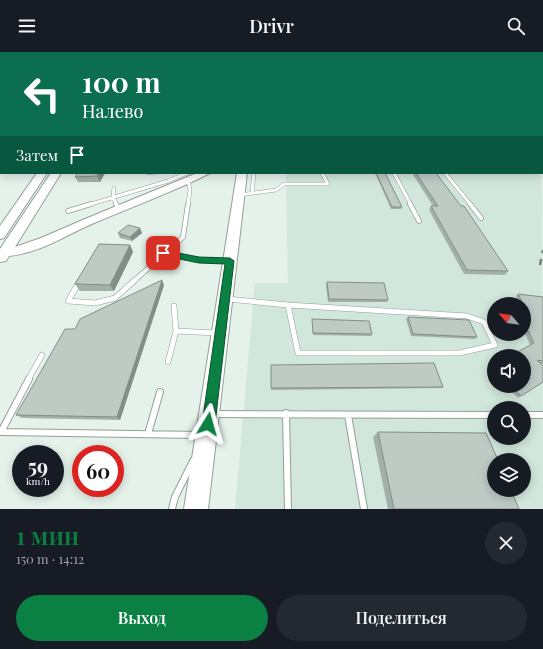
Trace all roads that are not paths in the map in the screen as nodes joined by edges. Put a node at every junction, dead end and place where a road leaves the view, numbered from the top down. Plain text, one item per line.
1 (41, 174) edge
2 (55, 174) edge
3 (200, 174) edge
4 (245, 174) edge
5 (323, 174) edge
6 (395, 174) edge
7 (447, 174) edge
8 (187, 177) edge
9 (114, 188) dead end
10 (246, 193) junction
11 (112, 197) junction
12 (118, 209) junction
13 (68, 211) dead end
14 (481, 218) dead end
15 (419, 221) dead end
16 (75, 228) junction
17 (18, 232) junction
18 (0, 234) edge
19 (163, 253) junction
20 (2, 256) edge
21 (230, 261) junction
22 (82, 277) edge
23 (225, 299) junction
24 (288, 305) junction
25 (174, 306) dead end
26 (176, 331) junction
27 (220, 334) junction
28 (42, 355) dead end
29 (168, 362) dead end
30 (160, 392) dead end
31 (286, 413) junction
32 (210, 414) junction
33 (348, 415) junction
34 (487, 415) edge
35 (531, 415) edge
36 (543, 415) edge
37 (148, 434) junction
38 (206, 435) junction
39 (172, 509) edge
40 (196, 509) edge
41 (288, 509) edge
42 (364, 509) edge

1 - 18 main road
2 - 17 main road
3 - 8 main road
4 - 10 main road
5 - 10 lane
6 - 15 lane
7 - 14 lane
8 - 11 lane
8 - 12 main road
8 - 19 lane
9 - 11 lane
10 - 21 main road
11 - 12 lane
11 - 13 lane
12 - 16 main road
16 - 17 main road
16 - 20 main road
17 - 20 main road
19 - 21 lane
19 - 22 lane
21 - 23 main road
23 - 24 lane
23 - 27 main road
24 - 24 lane
25 - 26 lane
26 - 27 lane
26 - 29 lane
27 - 32 main road
28 - 37 lane
30 - 37 lane
31 - 32 lane
31 - 33 lane
31 - 41 lane
32 - 38 main road
33 - 34 lane
33 - 42 lane
35 - 36 lane
37 - 38 lane
38 - 39 lane
38 - 40 main road

